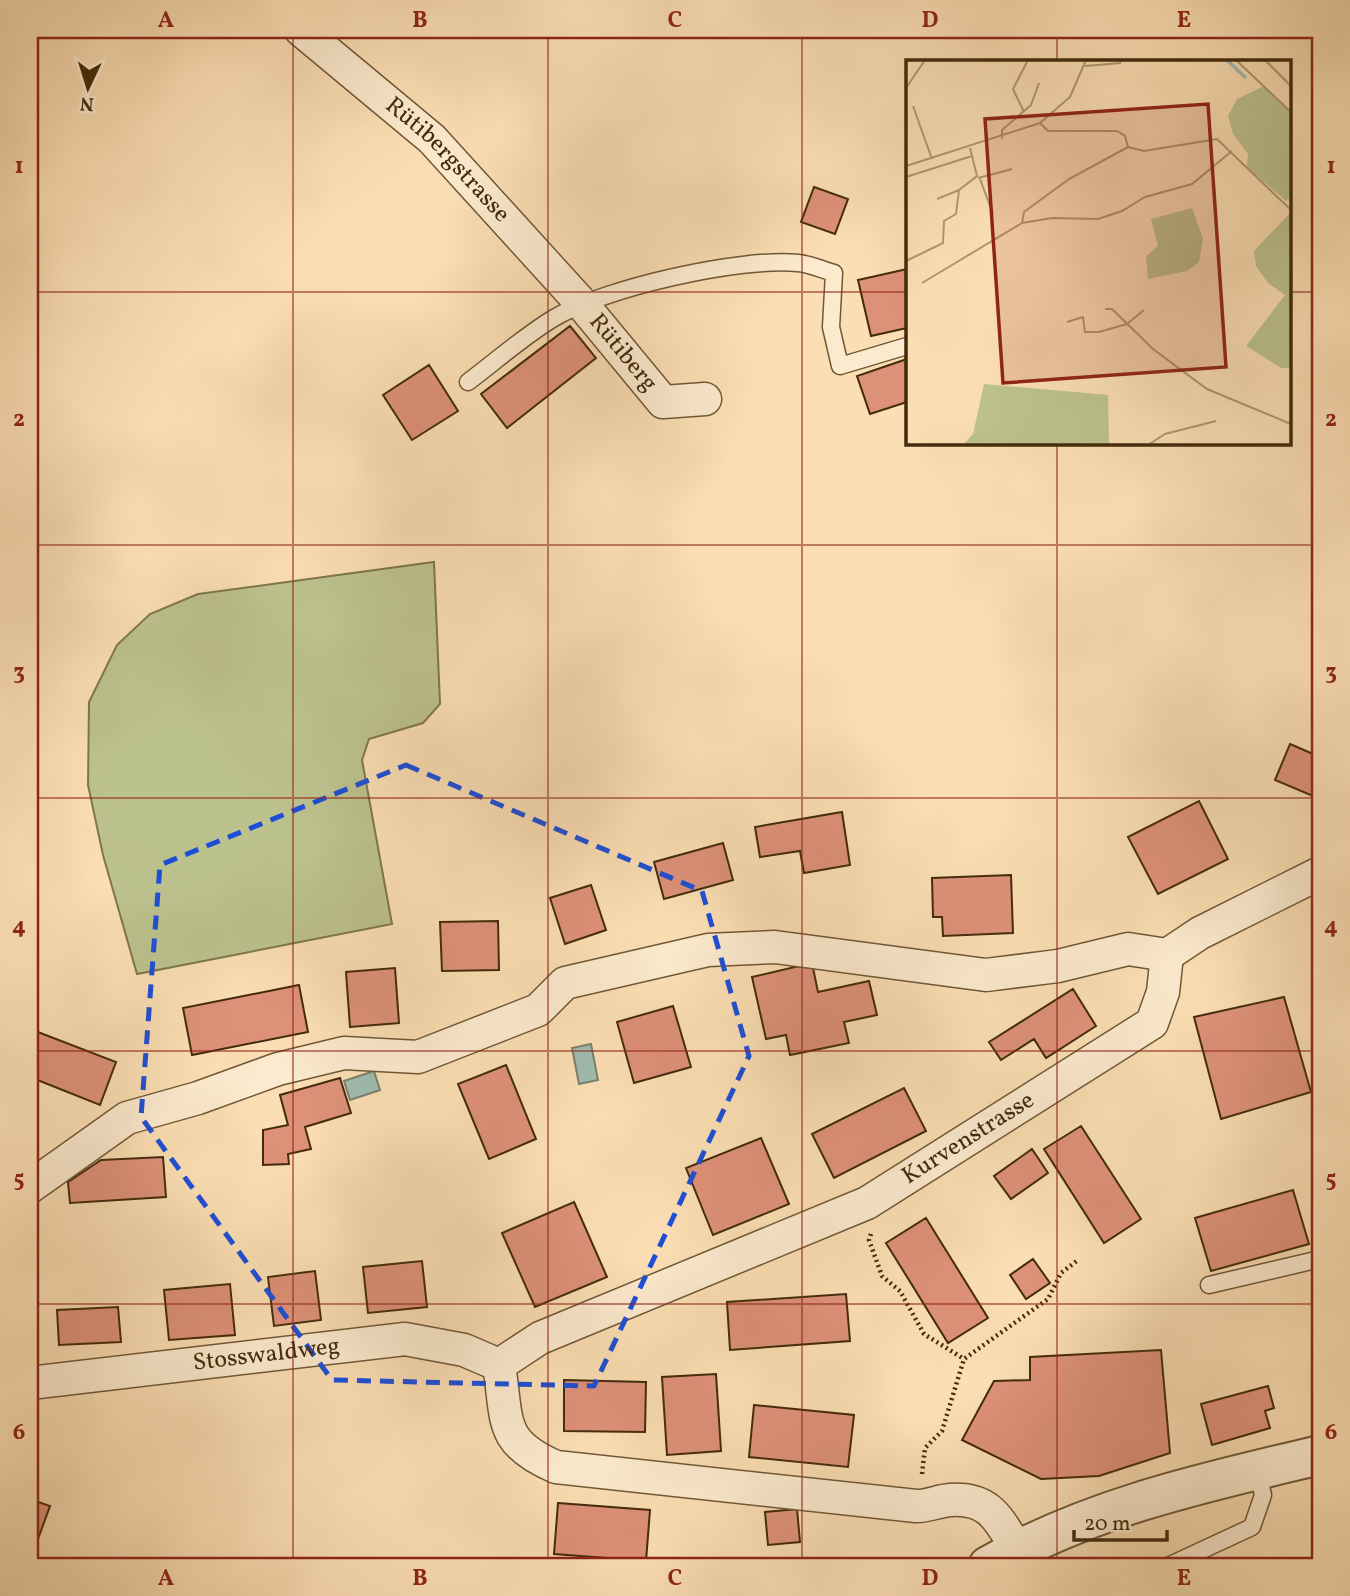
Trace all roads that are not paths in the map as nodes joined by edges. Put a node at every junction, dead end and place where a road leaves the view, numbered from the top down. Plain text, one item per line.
1 (301, 30) edge
2 (582, 304) junction
3 (906, 346) edge
4 (468, 382) dead end
5 (705, 399) dead end
6 (1320, 873) edge
7 (1167, 955) junction
8 (30, 1187) edge
9 (1320, 1259) edge
10 (1209, 1285) dead end
11 (499, 1365) junction
12 (30, 1382) edge
13 (1320, 1455) edge
14 (1257, 1470) junction
15 (1003, 1558) edge
16 (1168, 1566) edge

1 - 2 street, Rütibergstrasse
2 - 3 lane
2 - 4 lane
2 - 5 street, Rütiberg
6 - 7 street
7 - 8 street
7 - 11 street, Kurvenstrasse
9 - 10 lane
11 - 12 street, Stosswaldweg
11 - 15 street
13 - 14 street
14 - 15 street
14 - 16 lane

